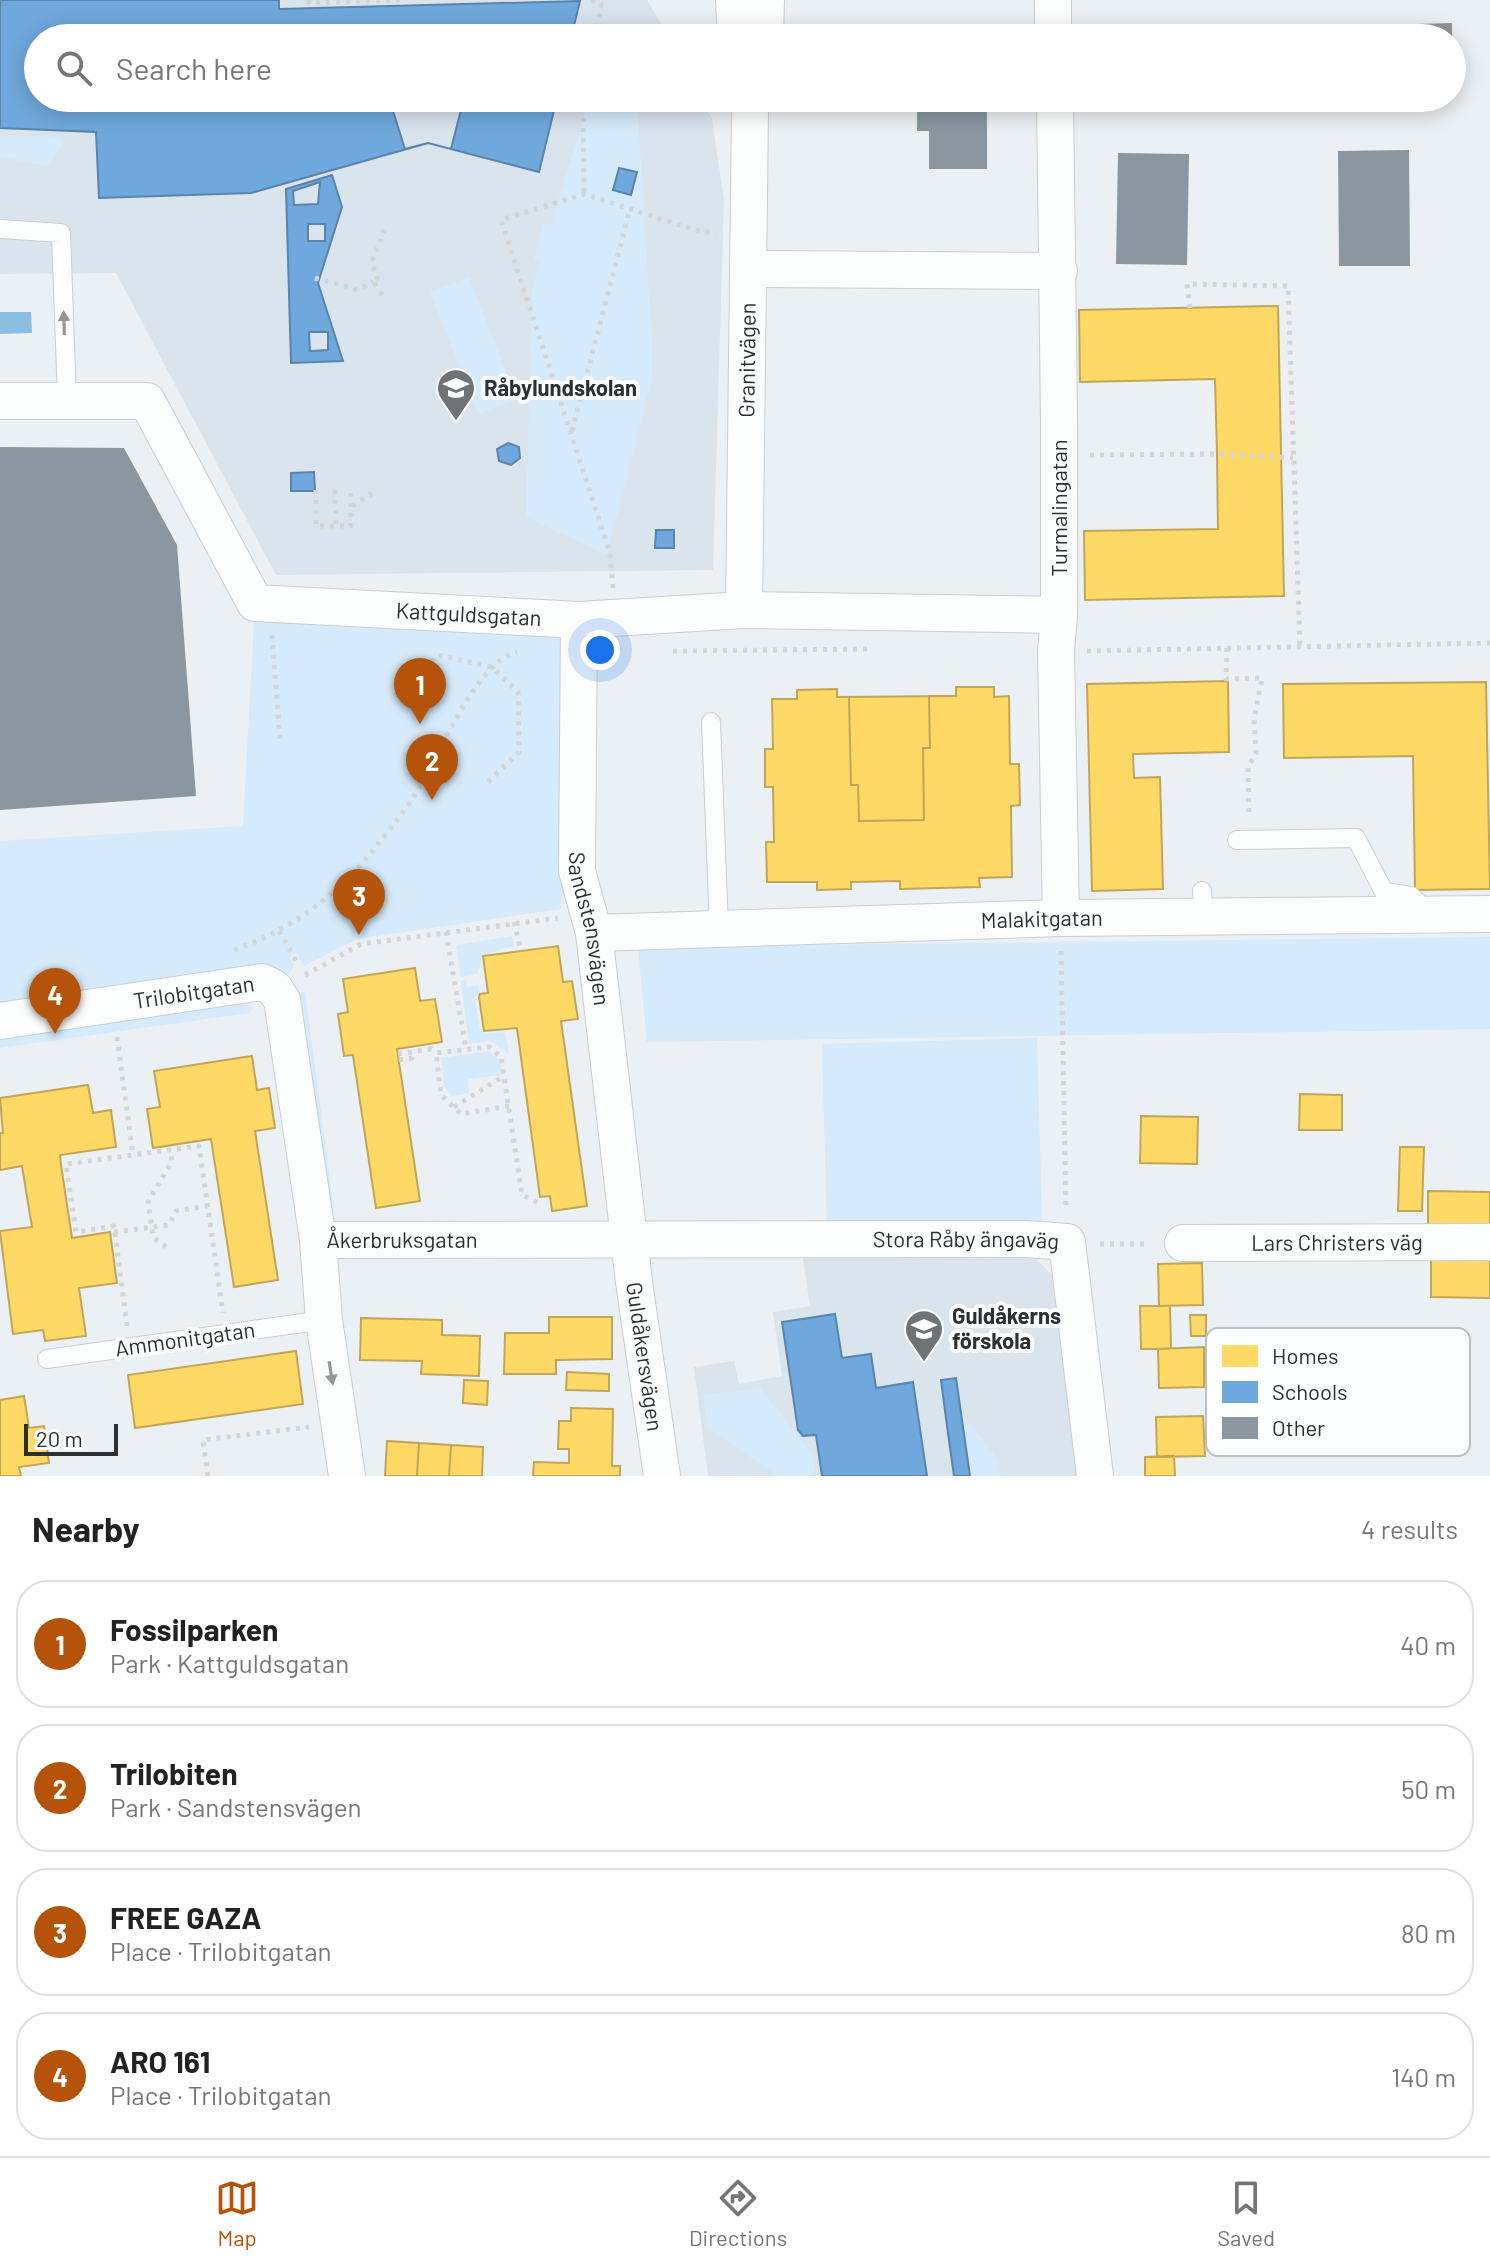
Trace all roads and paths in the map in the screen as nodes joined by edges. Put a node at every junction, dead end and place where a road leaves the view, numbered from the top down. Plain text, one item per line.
1 (309, 0) edge
2 (402, 0) edge
3 (591, 0) edge
4 (734, 0) edge
5 (766, 0) edge
6 (1053, 0) edge
7 (598, 24) edge
8 (735, 24) edge
9 (765, 24) edge
10 (1053, 24) edge
11 (583, 112) edge
12 (750, 112) edge
13 (1055, 112) edge
14 (584, 194) junction
15 (630, 209) junction
16 (385, 228) dead end
17 (0, 229) edge
18 (748, 252) junction
19 (1059, 271) junction
20 (315, 278) dead end
21 (373, 281) junction
22 (382, 295) dead end
23 (1190, 308) dead end
24 (0, 401) edge
25 (67, 401) junction
26 (572, 432) junction
27 (1076, 455) dead end
28 (1293, 458) junction
29 (316, 490) dead end
30 (335, 490) dead end
31 (351, 490) dead end
32 (373, 493) dead end
33 (352, 506) junction
34 (336, 526) junction
35 (269, 602) junction
36 (614, 602) dead end
37 (744, 610) junction
38 (1059, 615) junction
39 (579, 620) junction
40 (1490, 643) edge
41 (1300, 647) junction
42 (1227, 648) junction
43 (881, 649) dead end
44 (522, 651) dead end
45 (665, 651) dead end
46 (1056, 651) junction
47 (492, 667) junction
48 (395, 696) dead end
49 (711, 722) dead end
50 (280, 740) dead end
51 (485, 785) dead end
52 (1243, 840) joint
53 (1490, 914) edge
54 (1431, 915) junction
55 (1061, 918) junction
56 (514, 922) junction
57 (719, 929) junction
58 (279, 931) junction
59 (446, 932) junction
60 (594, 933) junction
61 (521, 951) dead end
62 (222, 954) dead end
63 (295, 984) junction
64 (0, 1021) edge
65 (117, 1036) dead end
66 (466, 1049) junction
67 (436, 1053) junction
68 (398, 1057) dead end
69 (504, 1076) junction
70 (509, 1106) junction
71 (454, 1107) junction
72 (170, 1150) junction
73 (133, 1155) junction
74 (207, 1206) junction
75 (152, 1228) junction
76 (114, 1232) junction
77 (629, 1238) junction
78 (544, 1239) junction
79 (318, 1240) junction
80 (1067, 1242) junction
81 (1490, 1242) edge
82 (1183, 1243) joint
83 (166, 1247) dead end
84 (324, 1320) junction
85 (226, 1334) junction
86 (131, 1347) junction
87 (47, 1359) dead end
88 (339, 1424) junction
89 (208, 1476) edge
90 (347, 1476) edge
91 (662, 1476) edge
92 (1095, 1476) edge

1 - 2 path
3 - 7 path
4 - 8 street
5 - 9 street
6 - 10 street
11 - 14 path
12 - 18 street, Granitvägen
13 - 19 street, Turmalingatan
14 - 15 path
14 - 26 path
15 - 18 path
15 - 26 path
16 - 21 path
25 -> 17 lane
18 - 19 street
18 - 37 street, Granitvägen
19 - 38 street, Turmalingatan
20 - 21 path
21 - 22 path
23 - 28 path
24 - 25 street
25 - 35 street
26 - 36 path
27 - 28 path
28 - 41 path
29 - 34 path
30 - 34 path
31 - 33 path
32 - 33 path
33 - 34 path
35 - 39 street, Kattguldsgatan
35 - 50 path
37 - 38 street, Kattguldsgatan
37 - 39 street, Kattguldsgatan
38 - 46 street, Turmalingatan
39 - 60 street, Sandstensvägen
40 - 41 path
41 - 42 path
42 - 46 path
42 - 52 path
43 - 45 path
44 - 47 path
46 - 55 street, Turmalingatan
47 - 48 path
47 - 51 path
47 - 58 path
49 - 57 lane
52 - 54 lane
53 - 54 street, Malakitgatan
54 - 55 street, Malakitgatan
55 - 57 street, Malakitgatan
55 - 80 path
56 - 59 path
56 - 60 path
56 - 61 path
57 - 60 street, Malakitgatan
58 - 62 path
58 - 63 path
59 - 63 path
59 - 66 path
60 - 77 street, Sandstensvägen
63 - 64 street, Trilobitgatan
63 - 79 street, Trilobitgatan
65 - 73 path
66 - 67 path
66 - 69 path
67 - 68 path
67 - 71 path
69 - 70 path
69 - 71 path
70 - 71 path
70 - 78 path
72 - 73 path
72 - 74 path
72 - 75 path
73 - 76 path
74 - 75 path
74 - 85 path
75 - 76 path
75 - 83 path
76 - 86 path
77 - 78 street, Åkerbruksgatan
77 - 80 street, Stora Råby ängaväg
77 - 91 street, Guldåkersvägen
78 - 79 street, Åkerbruksgatan
79 - 84 street, Åkerbruksgatan
80 - 82 path
80 - 92 street, Stora Råby ängaväg
81 - 82 street, Lars Christers väg
84 - 85 lane, Ammonitgatan
84 -> 88 street, Åkerbruksgatan
85 - 86 lane, Ammonitgatan
86 - 87 lane, Ammonitgatan
88 - 89 path
88 - 90 street, Åkerbruksgatan

